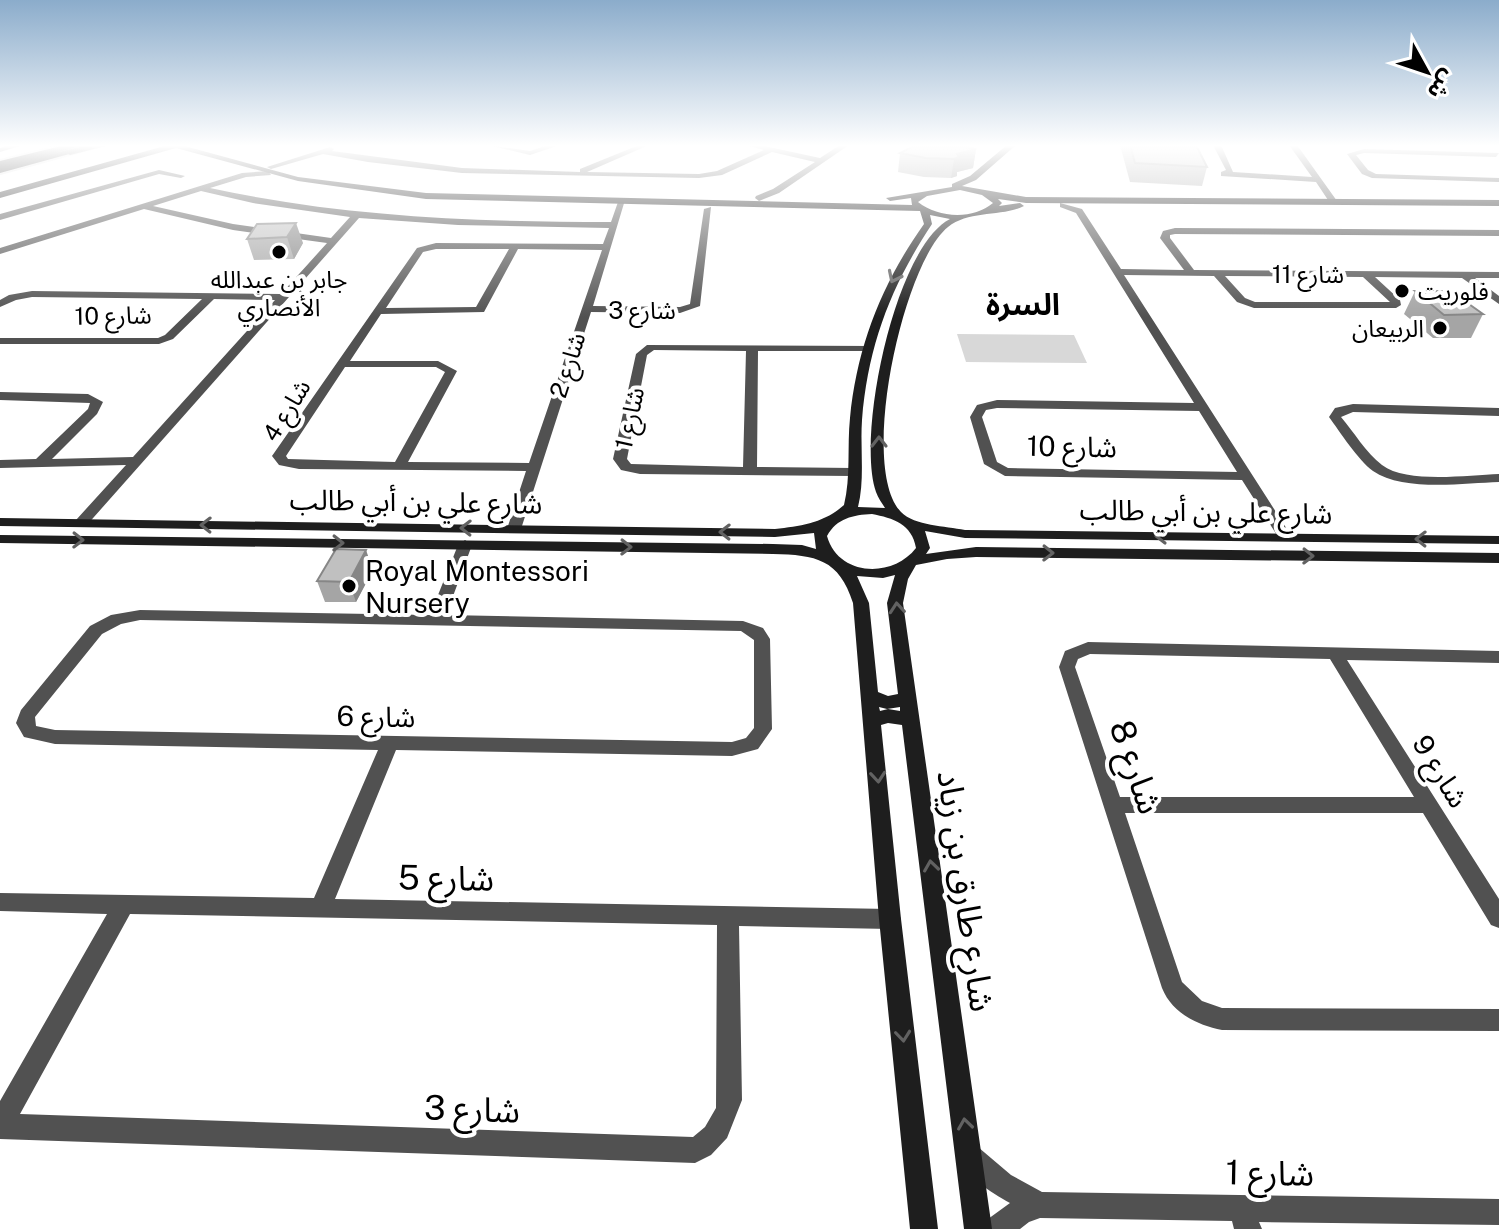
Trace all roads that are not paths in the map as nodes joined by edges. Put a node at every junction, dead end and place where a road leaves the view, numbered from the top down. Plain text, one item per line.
1 (52, 202) edge
2 (160, 202) edge
3 (268, 202) edge
4 (622, 202) edge
5 (629, 202) edge
6 (783, 202) edge
7 (850, 202) edge
8 (917, 202) edge
9 (997, 202) edge
10 (1370, 202) edge
11 (1441, 205) junction
12 (703, 206) junction
13 (1499, 206) edge
14 (145, 207) junction
15 (1084, 208) junction
16 (920, 209) junction
17 (990, 210) junction
18 (357, 215) junction
19 (971, 215) junction
20 (0, 217) edge
21 (613, 225) junction
22 (1499, 233) edge
23 (334, 241) junction
24 (515, 246) junction
25 (608, 247) junction
26 (0, 251) edge
27 (1118, 272) junction
28 (1191, 273) junction
29 (1218, 274) junction
30 (1367, 275) junction
31 (1465, 275) junction
32 (1499, 275) edge
33 (211, 296) junction
34 (284, 297) junction
35 (1499, 301) edge
36 (0, 304) edge
37 (586, 309) junction
38 (378, 311) junction
39 (0, 341) edge
40 (752, 347) junction
41 (868, 348) junction
42 (342, 364) junction
43 (858, 391) junction
44 (881, 393) junction
45 (0, 396) edge
46 (1203, 407) junction
47 (855, 409) junction
48 (879, 412) junction
49 (1499, 412) edge
50 (136, 461) junction
51 (0, 464) edge
52 (39, 464) junction
53 (400, 465) junction
54 (534, 467) junction
55 (750, 471) junction
56 (853, 472) junction
57 (1246, 476) junction
58 (1499, 478) edge
59 (896, 515) junction
60 (835, 518) junction
61 (0, 522) edge
62 (81, 523) junction
63 (913, 525) junction
64 (279, 526) junction
65 (316, 526) junction
66 (514, 529) junction
67 (1012, 535) junction
68 (1285, 537) junction
69 (0, 539) edge
70 (774, 541) junction
71 (267, 542) junction
72 (1495, 542) edge
73 (300, 543) junction
74 (465, 545) junction
75 (1015, 552) junction
76 (1499, 558) edge
77 (835, 561) junction
78 (912, 563) junction
79 (436, 620) junction
80 (1336, 655) junction
81 (1499, 657) edge
82 (872, 697) junction
83 (910, 709) junction
84 (873, 720) junction
85 (389, 745) junction
86 (1113, 805) junction
87 (1430, 805) junction
88 (0, 902) edge
89 (124, 904) junction
90 (321, 908) junction
91 (728, 916) junction
92 (1499, 918) edge
93 (890, 919) junction
94 (1499, 1020) edge
95 (0, 1126) edge
96 (969, 1156) junction
97 (1040, 1205) junction
98 (1499, 1212) edge
99 (1244, 1219) edge
100 (924, 1229) edge
101 (978, 1229) edge
102 (998, 1229) edge

1 - 20 street
2 - 14 street
3 - 18 street
4 - 21 street, شارع 2
5 - 12 street
6 - 12 street
7 - 16 street
8 - 16 street
9 - 17 street
10 - 11 street
11 - 13 street
11 - 15 street
12 - 37 street, شارع 3
14 - 23 street
14 - 26 street
15 - 17 street
15 - 27 street
16 - 19 street
16 -> 41 street
17 - 19 street
18 - 21 street
18 - 23 street
19 - 44 street
21 - 25 street, شارع 2
22 - 28 street
23 - 34 street
24 - 25 street, شارع 4
24 - 38 street, شارع 4
24 - 38 street
25 - 37 street, شارع 2
27 - 28 street, شارع 11
27 - 46 street
28 - 29 street, شارع 11
29 - 30 street, شارع 11
29 - 30 street
30 - 31 street, شارع 11
31 - 32 street, شارع 11
31 - 35 street
33 - 34 street, شارع 10
33 - 36 street, شارع 10
33 - 39 street, شارع 10
34 - 50 street
37 - 54 street, شارع 2
38 - 42 street, شارع 4
40 - 41 street, شارع 1
40 - 55 street
40 - 55 street, شارع 1
41 - 43 street
42 - 53 street, شارع 4
42 - 53 street, شارع 4
43 - 44 street
43 - 47 street
44 - 48 street
45 - 52 street
46 - 57 street
46 - 57 street, شارع 10
47 - 48 street
47 - 56 street
59 -> 48 street
49 - 58 street
50 - 52 street
50 - 62 street
51 - 52 street
53 - 54 street, شارع 4
54 - 66 street, شارع 2
55 - 56 street, شارع 1
56 - 60 street
57 - 68 street
59 - 60 street
59 - 63 street
60 - 70 street, شارع علي بن أبي طالب
60 - 77 street
61 - 62 street, شارع علي بن أبي طالب
64 -> 62 street, شارع علي بن أبي طالب
63 - 67 street, شارع علي بن أبي طالب
63 - 78 street
64 - 65 street, شارع علي بن أبي طالب
64 - 71 street
66 -> 65 street, شارع علي بن أبي طالب
65 - 73 street
70 -> 66 street, شارع علي بن أبي طالب
68 -> 67 street, شارع علي بن أبي طالب
67 - 75 street
72 -> 68 street, شارع علي بن أبي طالب
69 -> 71 street, شارع علي بن أبي طالب
74 -> 70 street, شارع علي بن أبي طالب
70 - 77 street, شارع علي بن أبي طالب
71 - 73 street, شارع علي بن أبي طالب
73 -> 74 street, شارع علي بن أبي طالب
74 - 79 street
75 -> 76 street, شارع علي بن أبي طالب
75 - 78 street, شارع علي بن أبي طالب
77 - 78 street
77 - 82 street
83 -> 78 street, شارع طارق بن زياد
79 - 85 street, شارع 6
79 - 85 street, شارع 6
80 - 81 street, شارع 8
80 - 86 street, شارع 8
80 - 87 street, شارع 9
82 - 83 street
82 - 84 street
83 - 84 street
96 -> 83 street, شارع طارق بن زياد
84 -> 93 street
85 - 90 street
86 - 87 street
86 - 94 street, شارع 8
87 - 92 street, شارع 9
88 - 89 street, شارع 5
89 - 90 street, شارع 5
89 - 95 street
90 - 91 street, شارع 5
91 - 93 street, شارع 5
91 - 95 street, شارع 3
93 -> 100 street
96 - 97 street, شارع 1
96 - 101 street, شارع طارق بن زياد
97 - 99 street, شارع 1
97 - 102 street, شارع 1
98 - 99 street, شارع 1

